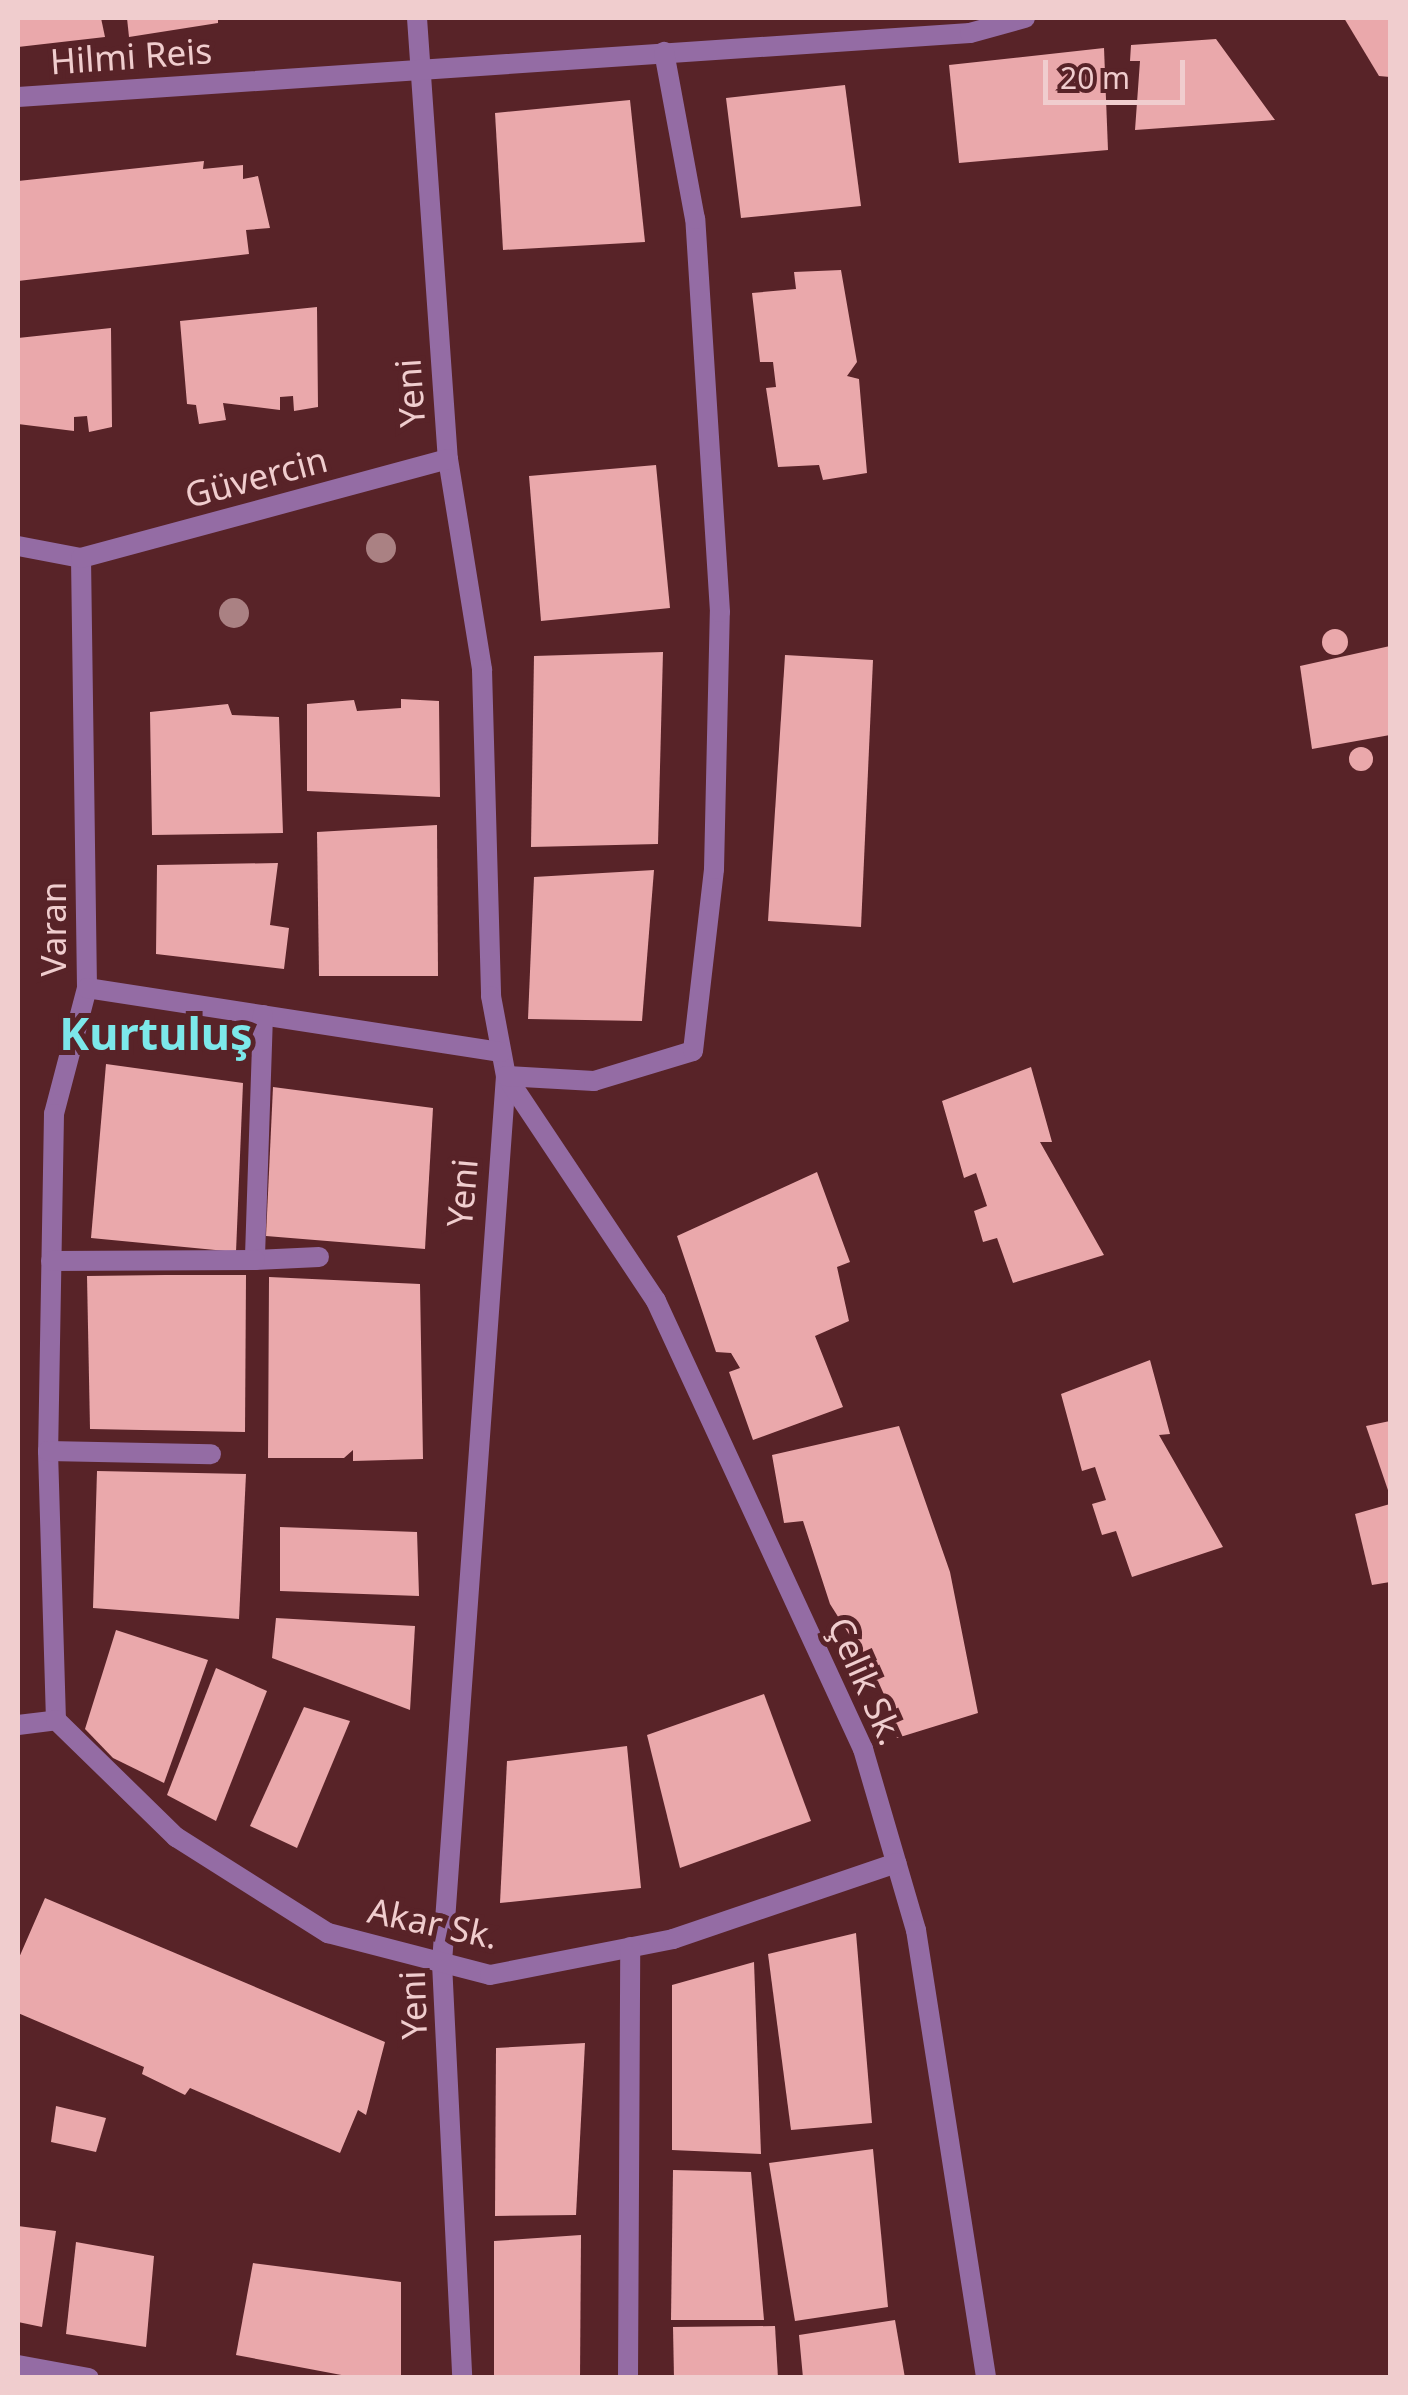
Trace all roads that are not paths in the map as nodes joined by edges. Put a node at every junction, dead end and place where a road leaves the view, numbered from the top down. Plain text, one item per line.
1 (418, 18) edge
2 (1025, 18) edge
3 (664, 52) junction
4 (419, 67) junction
5 (18, 97) edge
6 (448, 459) junction
7 (18, 546) edge
8 (81, 558) junction
9 (86, 988) junction
10 (262, 1015) junction
11 (501, 1052) junction
12 (506, 1076) junction
13 (319, 1257) dead end
14 (255, 1260) junction
15 (51, 1261) junction
16 (48, 1452) junction
17 (210, 1454) dead end
18 (56, 1720) junction
19 (18, 1726) edge
20 (896, 1863) junction
21 (630, 1948) junction
22 (442, 1963) junction
23 (29, 2370) edge
24 (89, 2378) edge
25 (462, 2378) edge
26 (628, 2378) edge
27 (986, 2378) edge

1 - 4 street, Yeni
2 - 3 street, Hilmi Reis
3 - 4 street, Hilmi Reis
3 - 12 street
4 - 5 street, Hilmi Reis
4 - 6 street, Yeni
6 - 8 street, Güvercin
6 - 11 street, Yeni
7 - 8 street
8 - 9 street, Varan
9 - 10 street
9 - 15 street, Varan
10 - 11 street
10 - 14 street
11 - 12 street, Yeni
12 - 20 street, Çelik Sk.
12 - 22 street, Yeni
13 - 14 street
14 - 15 street
15 - 16 street, Varan
16 - 17 street
16 - 18 street, Varan
18 - 19 street
18 - 22 street, Akar Sk.
20 - 21 street, Akar Sk.
20 - 27 street, Çelik Sk.
21 - 22 street, Akar Sk.
21 - 26 street
22 - 25 street, Yeni
23 - 24 street

